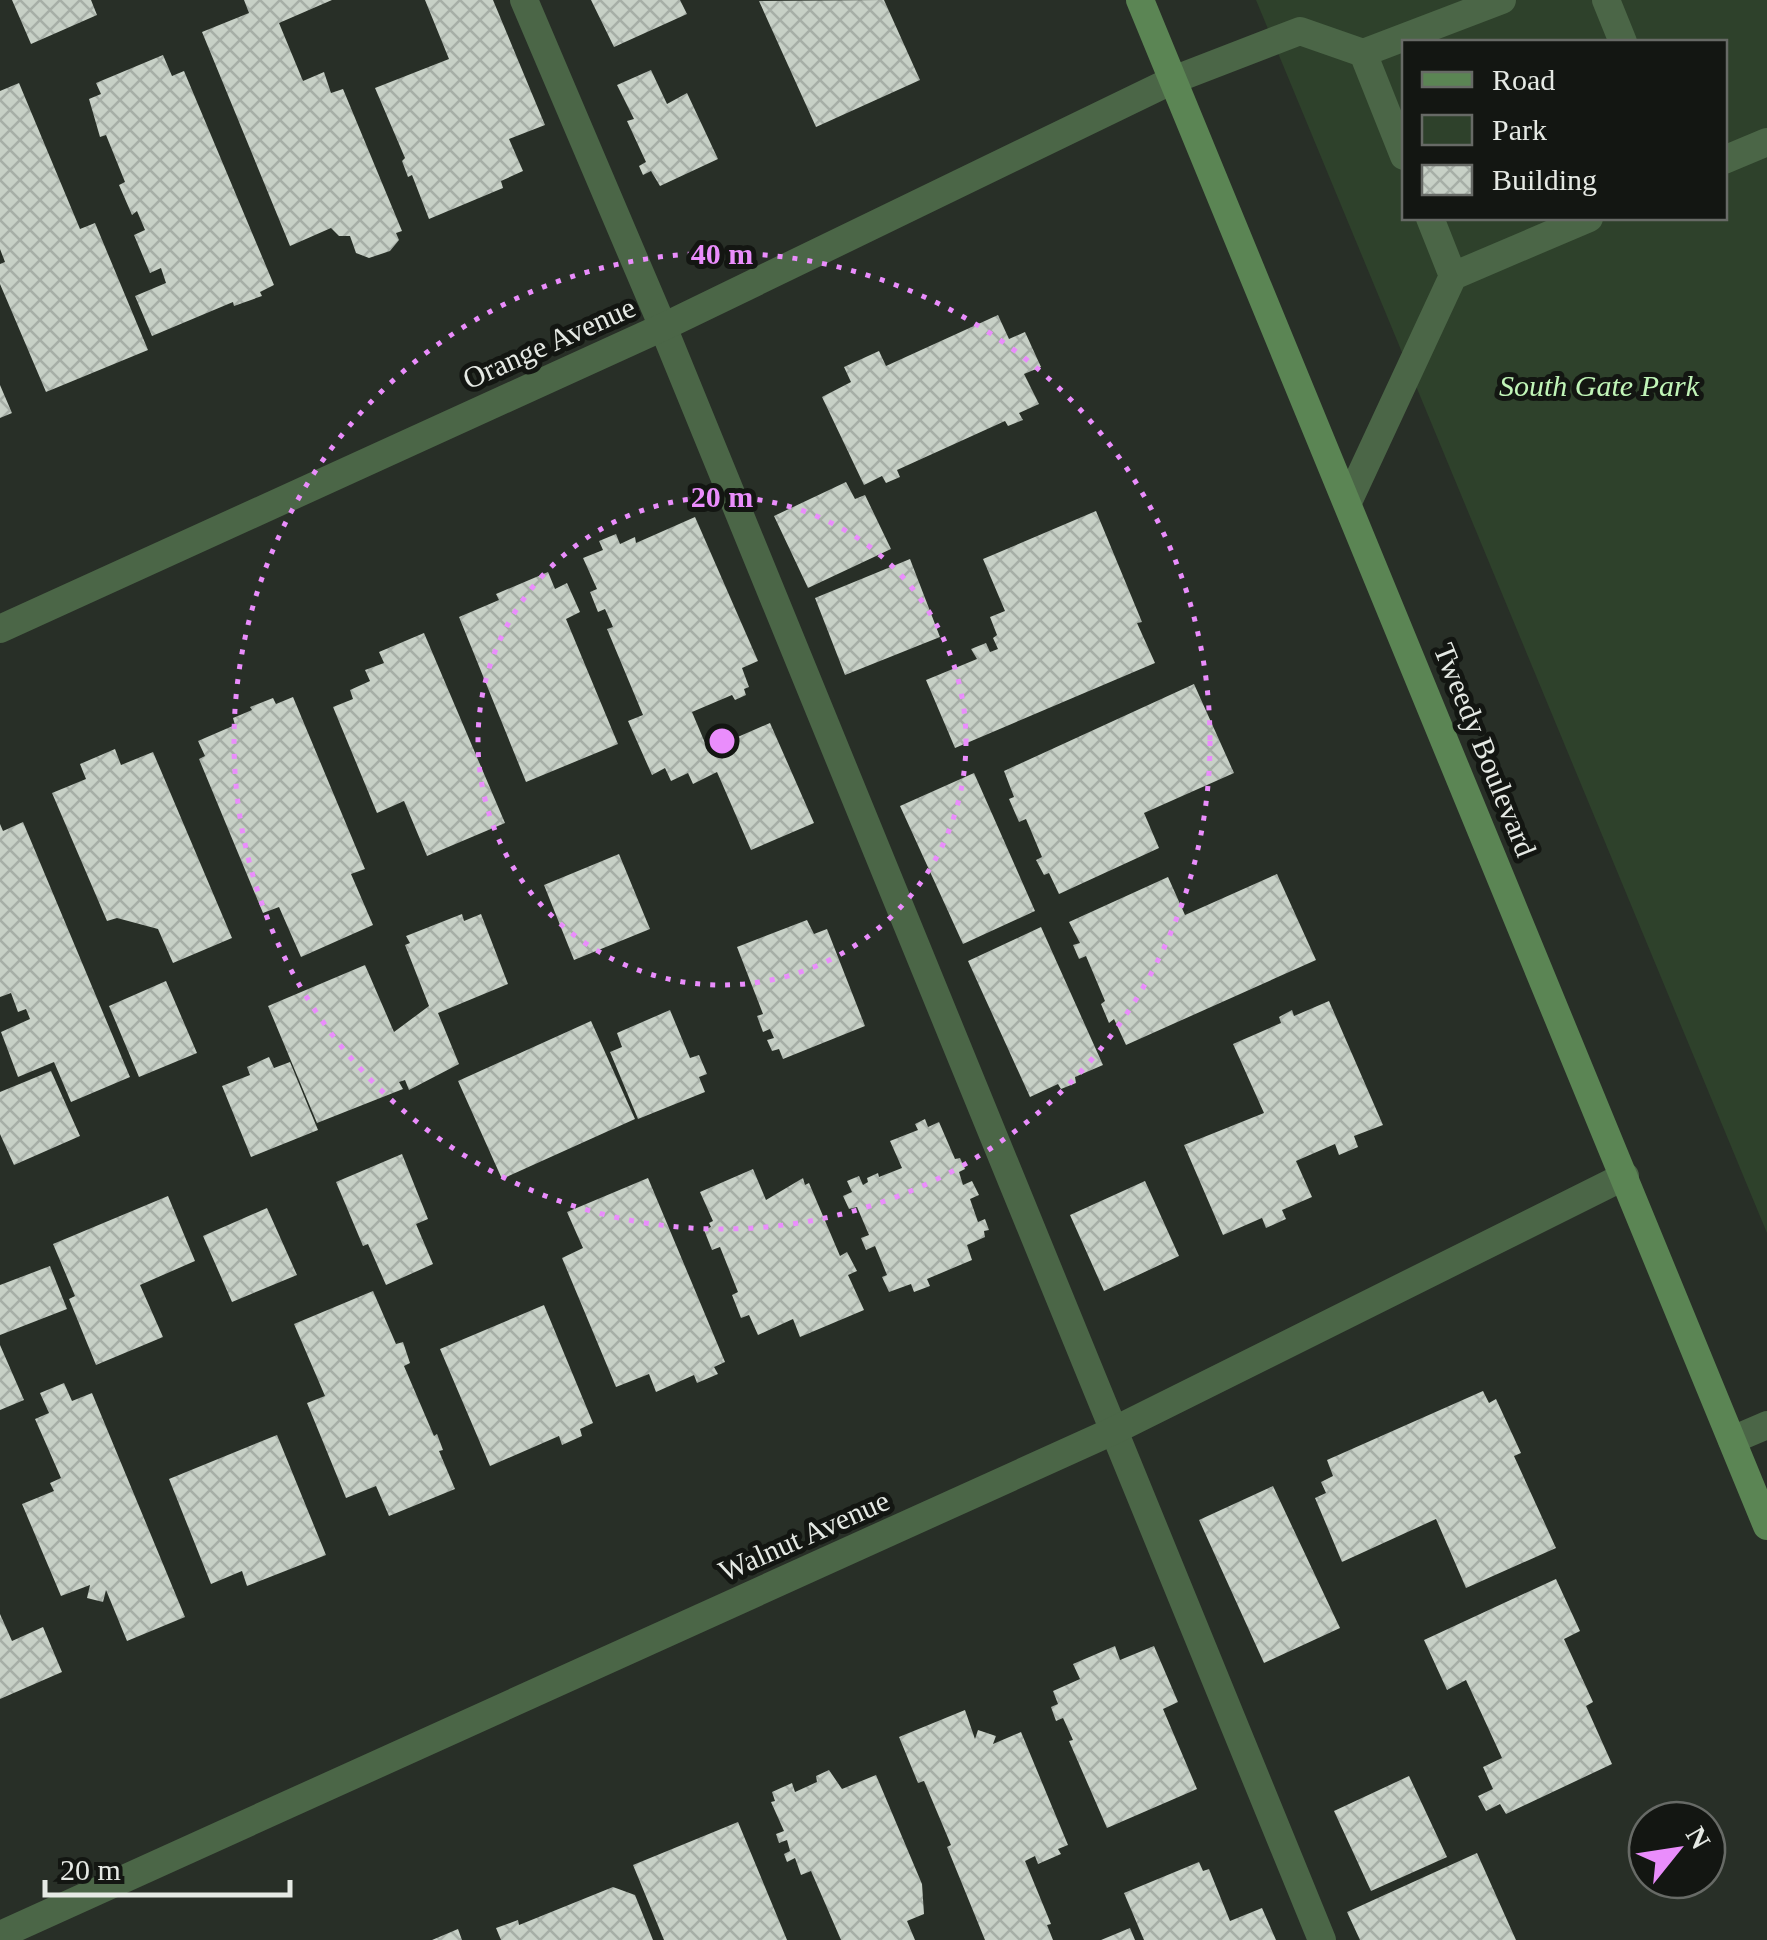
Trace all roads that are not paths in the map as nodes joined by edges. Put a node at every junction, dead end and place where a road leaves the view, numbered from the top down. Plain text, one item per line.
1 (524, 0) edge
2 (1140, 0) edge
3 (1502, 0) edge
4 (1606, 0) edge
5 (1622, 40) edge
6 (1362, 54) junction
7 (1173, 80) junction
8 (1767, 142) edge
9 (1402, 151) edge
10 (1727, 159) edge
11 (1431, 220) edge
12 (1584, 220) edge
13 (1453, 276) junction
14 (663, 327) junction
15 (1348, 502) junction
16 (0, 629) edge
17 (1625, 1176) junction
18 (1767, 1425) edge
19 (1113, 1431) junction
20 (1732, 1440) junction
21 (1767, 1526) edge
22 (0, 1935) edge
23 (1322, 1940) edge

1 - 14 street
2 - 7 main road, Tweedy Boulevard
3 - 6 street
4 - 5 street
6 - 7 street, Orange Avenue
6 - 9 street
7 - 14 street, Orange Avenue
7 - 15 main road, Tweedy Boulevard
8 - 10 street
11 - 13 street
12 - 13 street
13 - 15 street
14 - 16 street, Orange Avenue
14 - 19 street
15 - 17 main road, Tweedy Boulevard
17 - 19 street, Walnut Avenue
17 - 20 main road, Tweedy Boulevard
18 - 20 street
19 - 22 street, Walnut Avenue
19 - 23 street
20 - 21 main road, Tweedy Boulevard

